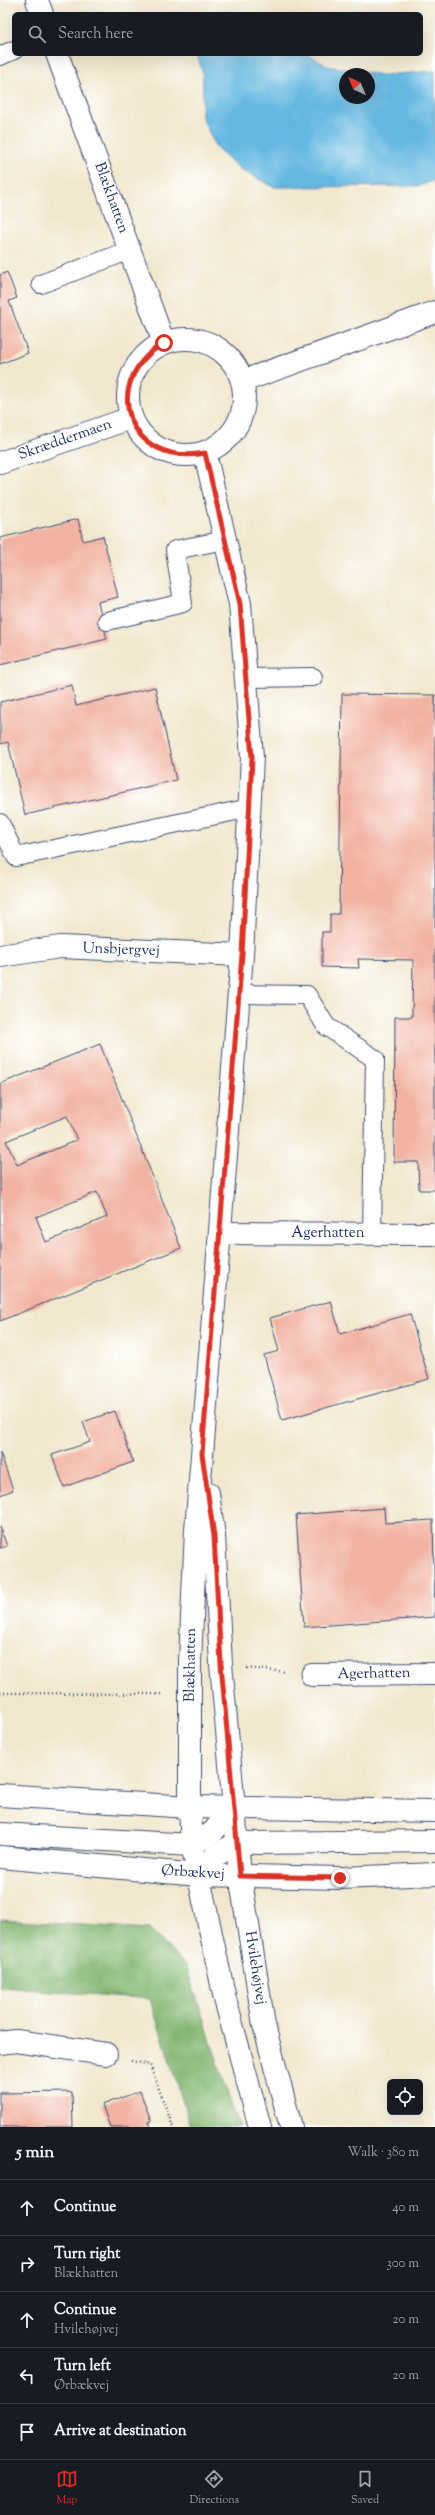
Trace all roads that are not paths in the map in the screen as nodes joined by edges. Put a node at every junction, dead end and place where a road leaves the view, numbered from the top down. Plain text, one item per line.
1 (37, 0) edge
2 (41, 12) edge
3 (12, 51) edge
4 (0, 56) edge
5 (58, 56) edge
6 (130, 250) junction
7 (41, 284) dead end
8 (435, 312) edge
9 (164, 343) junction
10 (243, 381) junction
11 (131, 418) junction
12 (205, 453) junction
13 (0, 463) edge
14 (225, 540) junction
15 (107, 621) dead end
16 (313, 677) dead end
17 (246, 678) junction
18 (250, 808) junction
19 (0, 823) edge
20 (242, 955) junction
21 (0, 956) edge
22 (239, 994) junction
23 (220, 1233) junction
24 (372, 1234) junction
25 (435, 1234) edge
26 (202, 1454) junction
27 (435, 1674) edge
28 (312, 1675) road end
29 (0, 1795) edge
30 (190, 1807) junction
31 (233, 1807) junction
32 (435, 1811) edge
33 (0, 1834) edge
34 (435, 1840) edge
35 (237, 1843) junction
36 (192, 1845) junction
37 (0, 1857) edge
38 (435, 1874) edge
39 (199, 1875) junction
40 (240, 1876) junction
41 (0, 2043) edge
42 (106, 2054) road end
43 (260, 2127) edge
44 (291, 2127) edge

1 - 2 street
3 - 4 lane
5 - 6 street, Blækhatten
6 - 7 lane
6 - 9 street, Blækhatten
8 - 10 street
9 - 10 street
9 - 11 street
10 - 12 street
11 - 12 street
11 - 13 street, Skræddermaen
12 - 14 street, Blækhatten
14 - 15 lane
14 - 17 street, Blækhatten
16 - 17 lane
17 - 18 street, Blækhatten
18 - 19 lane
18 - 20 street, Blækhatten
20 - 21 street, Unsbjergvej
20 - 22 street, Blækhatten
22 - 23 street, Blækhatten
22 - 24 lane
23 - 24 street, Agerhatten
23 - 26 street, Blækhatten
24 - 25 street, Agerhatten
26 - 30 street, Blækhatten
26 - 31 street, Blækhatten
27 - 28 street, Agerhatten
29 - 30 street
30 - 31 street
30 - 36 street, Blækhatten
31 - 32 street
31 - 35 street, Hvilehøjvej
31 - 36 street
33 - 36 street
34 - 35 street
35 - 39 street
35 - 40 street, Hvilehøjvej
36 - 39 street, Blækhatten
37 - 39 street, Ørbækvej
38 - 40 street, Ørbækvej
39 - 40 street, Ørbækvej
39 - 43 street
40 - 44 street, Hvilehøjvej
41 - 42 street

